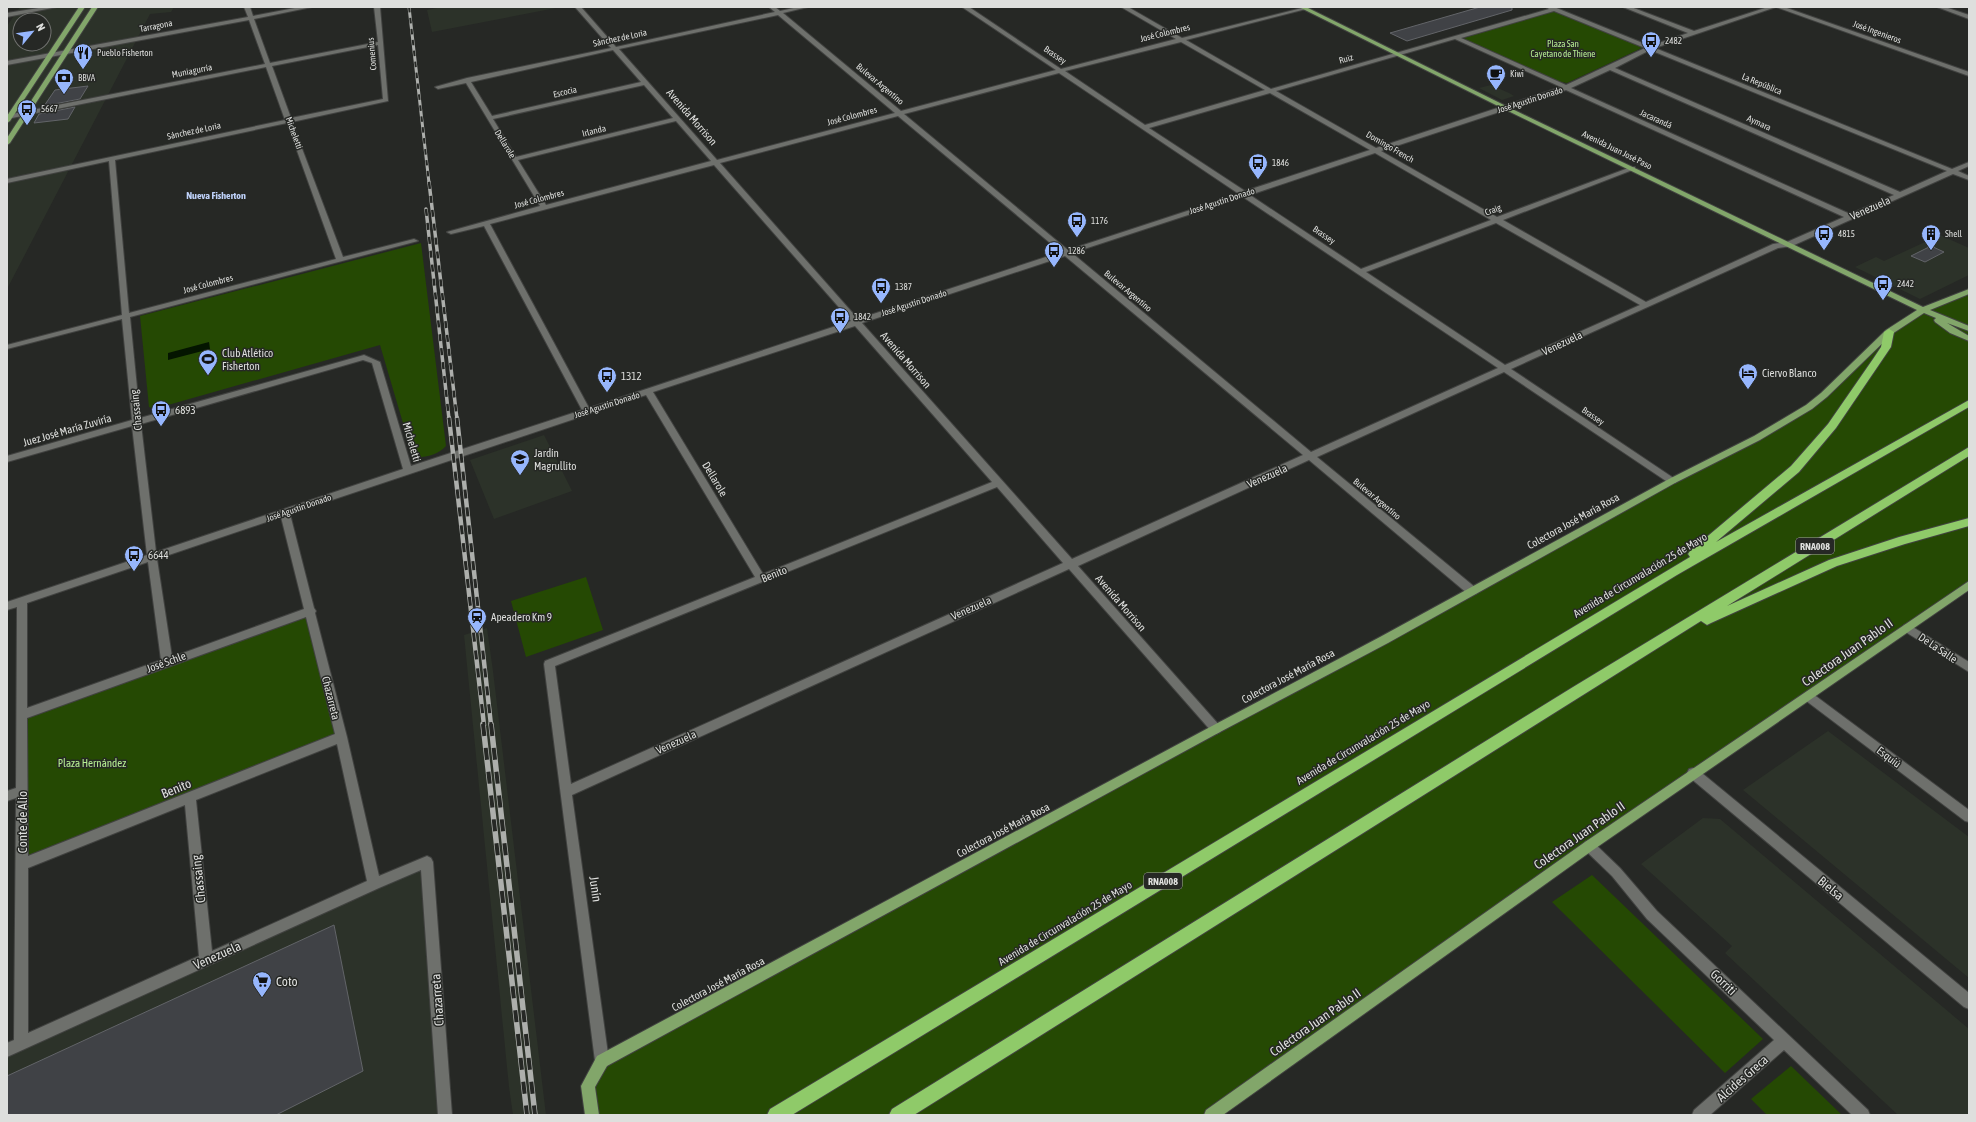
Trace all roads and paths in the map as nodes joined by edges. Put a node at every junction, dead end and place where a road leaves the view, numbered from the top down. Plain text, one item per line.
1 (54, 7) edge
2 (82, 7) edge
3 (95, 7) edge
4 (247, 7) edge
5 (309, 7) edge
6 (377, 7) edge
7 (578, 7) edge
8 (772, 7) edge
9 (805, 7) edge
10 (964, 7) edge
11 (1124, 7) edge
12 (1626, 7) edge
13 (1647, 7) edge
14 (1773, 7) edge
15 (1779, 7) edge
16 (1940, 7) edge
17 (1303, 8) edge
18 (1551, 8) edge
19 (1635, 11) junction
20 (779, 13) junction
21 (7, 15) edge
22 (1969, 16) edge
23 (251, 18) junction
24 (1693, 33) junction
25 (1456, 37) junction
26 (1181, 39) junction
27 (380, 43) junction
28 (615, 48) junction
29 (1649, 48) junction
30 (66, 52) junction
31 (1396, 54) junction
32 (50, 55) junction
33 (7, 63) edge
34 (268, 65) junction
35 (1610, 68) junction
36 (1060, 71) junction
37 (1969, 74) edge
38 (467, 80) junction
39 (646, 83) junction
40 (438, 86) dead end
41 (1565, 88) junction
42 (1270, 90) junction
43 (386, 100) joint
44 (1506, 108) junction
45 (27, 113) junction
46 (900, 113) junction
47 (8, 118) edge
48 (489, 118) junction
49 (678, 119) junction
50 (289, 120) junction
51 (1144, 127) junction
52 (7, 143) edge
53 (1377, 150) junction
54 (112, 158) junction
55 (515, 159) junction
56 (716, 162) junction
57 (1969, 164) edge
58 (1633, 168) junction
59 (1953, 172) junction
60 (1969, 178) edge
61 (7, 181) edge
62 (1245, 194) junction
63 (1900, 195) junction
64 (544, 208) junction
65 (1850, 217) junction
66 (1497, 220) junction
67 (486, 223) junction
68 (451, 232) dead end
69 (414, 241) dead end
70 (1789, 244) junction
71 (1067, 253) junction
72 (340, 260) junction
73 (1360, 272) junction
74 (1969, 291) edge
75 (1646, 304) junction
76 (1924, 310) junction
77 (126, 316) junction
78 (857, 322) junction
79 (1969, 329) edge
80 (1889, 332) junction
81 (1969, 339) edge
82 (7, 347) edge
83 (364, 357) joint
84 (1506, 369) junction
85 (648, 391) junction
86 (1969, 403) edge
87 (587, 412) junction
88 (137, 422) junction
89 (1969, 451) edge
90 (1311, 457) junction
91 (7, 459) edge
92 (408, 471) junction
93 (1672, 481) junction
94 (999, 483) junction
95 (285, 512) junction
96 (1969, 522) edge
97 (150, 557) junction
98 (1070, 563) junction
99 (1673, 572) junction
100 (761, 579) junction
101 (1969, 585) edge
102 (1472, 591) junction
103 (22, 601) junction
104 (7, 606) edge
105 (311, 611) junction
106 (1908, 628) junction
107 (1660, 641) junction
108 (166, 662) junction
109 (549, 664) joint
110 (1969, 668) edge
111 (1809, 697) junction
112 (22, 715) junction
113 (1216, 729) junction
114 (341, 737) junction
115 (1693, 773) junction
116 (22, 790) junction
117 (566, 792) junction
118 (7, 796) edge
119 (190, 798) junction
120 (1969, 817) edge
121 (1589, 846) junction
122 (427, 862) joint
123 (22, 866) junction
124 (374, 884) junction
125 (206, 960) junction
126 (1969, 1002) edge
127 (1785, 1040) junction
128 (21, 1044) junction
129 (7, 1050) edge
130 (602, 1061) junction
131 (445, 1115) edge
132 (592, 1115) edge
133 (776, 1115) edge
134 (898, 1115) edge
135 (1211, 1115) edge
136 (1699, 1115) edge
137 (1863, 1115) edge

1 - 21 street
2 - 32 main road
3 - 30 main road
4 - 23 street, Micheletti
5 - 23 street, Tarragona
6 - 27 street, Comenius
7 - 28 street, Avenida Morrison
8 - 20 street, Bulevar Argentino
9 - 20 street, Sánchez de Loria
10 - 36 street, Brassey
11 - 26 street, Domingo French
12 - 19 street
13 - 19 street
14 - 24 street, José Agustín Donado
15 - 37 street, José Ingenieros
16 - 22 street
17 - 26 street, José Colombres
17 - 31 main road, Avenida Juan José Paso
18 - 25 street, Ruiz
18 - 29 street, La República
19 - 24 street
20 - 28 street, Sánchez de Loria
20 - 46 street, Bulevar Argentino
23 - 30 street, Tarragona
23 - 34 street, Micheletti
24 - 29 street, José Agustín Donado
25 - 31 street, Ruiz
25 - 41 street, Jacarandá
26 - 36 street, José Colombres
26 - 42 street, Domingo French
27 - 34 street, Muniagurría
27 - 43 street, Comenius
28 - 38 street, Sánchez de Loria
28 - 39 street, Avenida Morrison
29 - 35 street, José Agustín Donado
29 - 59 street, La República
30 - 32 street, Tarragona
30 - 45 main road
31 - 42 street, Ruiz
31 - 44 main road, Avenida Juan José Paso
32 - 33 street, Tarragona
32 - 47 main road
34 - 45 street, Muniagurría
34 - 50 street, Micheletti
35 - 41 street, José Agustín Donado
35 - 63 street, Aymara
36 - 46 street, José Colombres
36 - 51 street, Brassey
38 - 40 street, Sánchez de Loria
38 - 48 street, Dellarole
39 - 48 street, Escocia
39 - 49 street, Avenida Morrison
41 - 44 street, José Agustín Donado
41 - 65 street, Jacarandá
42 - 51 street, Ruiz
42 - 53 street, Domingo French
43 - 50 street, Sánchez de Loria
44 - 53 street, José Agustín Donado
44 - 58 main road, Avenida Juan José Paso
45 - 47 street, Muniagurría
45 - 52 main road
46 - 56 street, José Colombres
46 - 71 street, Bulevar Argentino
48 - 55 street, Dellarole
49 - 55 street, Irlanda
49 - 56 street, Avenida Morrison
50 - 54 street, Sánchez de Loria
50 - 72 street, Micheletti
51 - 62 street, Brassey
53 - 62 street, José Agustín Donado
53 - 66 street, Domingo French
54 - 61 street, Sánchez de Loria
54 - 77 street, Chassaing
55 - 64 street, Dellarole
56 - 64 street, José Colombres
56 - 78 street, Avenida Morrison
57 - 59 street, Venezuela
58 - 66 street, Craig
58 - 70 main road, Avenida Juan José Paso
59 - 60 street, La República
59 - 63 street, Venezuela
62 - 71 street, José Agustín Donado
62 - 73 street, Brassey
63 - 65 street, Venezuela
64 - 67 street, José Colombres
65 - 70 street, Venezuela
66 - 73 street, Craig
66 - 75 street, Domingo French
67 - 68 street, José Colombres
67 - 87 street
69 - 72 street, José Colombres
70 - 75 street, Venezuela
70 - 76 main road, Avenida Juan José Paso
71 - 78 street, José Agustín Donado
71 - 90 street, Bulevar Argentino
72 - 77 street, José Colombres
73 - 84 street, Brassey
74 - 76 main road, Colectora José María Rosa
75 - 84 street, Venezuela
76 - 79 main road, Avenida Juan José Paso
76 - 80 main road, Colectora José María Rosa
76 - 81 main road, Avenida Juan José Paso
77 - 82 street, José Colombres
77 - 88 street, Chassaing
78 - 85 street, José Agustín Donado
78 - 94 street, Avenida Morrison
80 - 93 main road, Colectora José María Rosa
80 - 99 highway
83 - 88 street, Juez José María Zuviría
83 - 92 street, Micheletti
84 - 90 street, Venezuela
84 - 93 street, Brassey
85 - 87 street, José Agustín Donado
85 - 100 street, Dellarole
86 - 99 highway, Avenida de Circunvalación 25 de Mayo / RNA008
87 - 92 street, José Agustín Donado
88 - 91 street, Juez José María Zuviría
88 - 97 street, Chassaing
89 - 107 highway, RNA008
90 - 98 street, Venezuela
90 - 102 street, Bulevar Argentino
92 - 95 street, José Agustín Donado
93 - 102 main road, Colectora José María Rosa
94 - 98 street, Avenida Morrison
94 - 100 street, Benito
95 - 97 street, José Agustín Donado
95 - 105 street, Chazarreta
96 - 107 highway
97 - 103 street, José Agustín Donado
97 - 108 street, Chassaing
98 - 113 street, Avenida Morrison
98 - 117 street, Venezuela
99 - 133 highway, Avenida de Circunvalación 25 de Mayo / RNA008
100 - 109 street, Benito
101 - 106 main road, Colectora Juan Pablo II
102 - 113 main road, Colectora José María Rosa
103 - 104 street, José Agustín Donado
103 - 112 street, Conte de Alio
105 - 108 street, José Schle
105 - 114 street, Chazarreta
106 - 110 street, De La Salle
106 - 111 main road, Colectora Juan Pablo II
107 - 134 highway, RNA008
108 - 112 street, José Schle
109 - 117 street, Junín
111 - 115 main road, Colectora Juan Pablo II
111 - 120 street, Esquiú
112 - 116 street, Conte de Alio
113 - 130 main road, Colectora José María Rosa
114 - 119 street, Benito
114 - 124 street, Chazarreta
115 - 121 main road, Colectora Juan Pablo II
115 - 126 street, Bielsa
116 - 118 street
116 - 123 street, Conte de Alio
117 - 130 street, Junín
119 - 123 street, Benito
119 - 125 street, Chassaing
121 - 127 street, Gorriti
121 - 135 main road, Colectora Juan Pablo II
122 - 124 street, Venezuela
122 - 131 street, Chazarreta
123 - 128 street, Conte de Alio
124 - 125 street, Venezuela
125 - 128 street, Venezuela
127 - 136 street, Alcides Greca
127 - 137 street, Gorriti
128 - 129 street, Venezuela
130 - 132 main road

